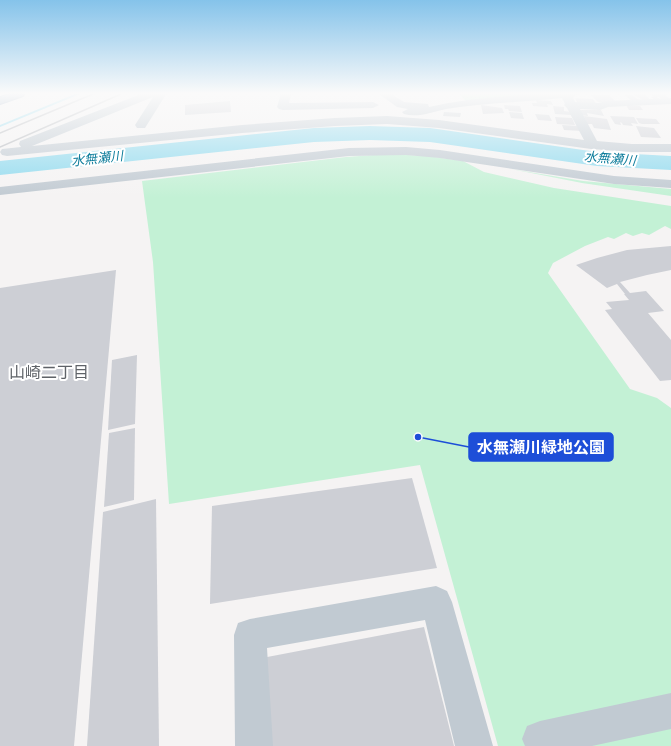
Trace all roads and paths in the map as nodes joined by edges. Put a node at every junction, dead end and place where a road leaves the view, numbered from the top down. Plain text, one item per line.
1 (66, 129) edge
2 (254, 129) edge
3 (476, 129) edge
4 (517, 129) edge
5 (584, 129) edge
6 (590, 142) junction
7 (671, 142) edge
8 (671, 148) edge
9 (4, 154) edge
10 (476, 159) junction
11 (671, 184) edge
12 (0, 191) edge
13 (642, 196) dead end
14 (671, 711) edge
15 (540, 740) dead end
16 (254, 746) edge
17 (474, 746) edge

1 - 9 street
2 - 9 street
3 - 6 street
4 - 6 street
5 - 6 street
6 - 7 street
6 - 8 street
10 - 11 street
10 - 12 street
10 - 13 street
14 - 15 street
16 - 17 street

